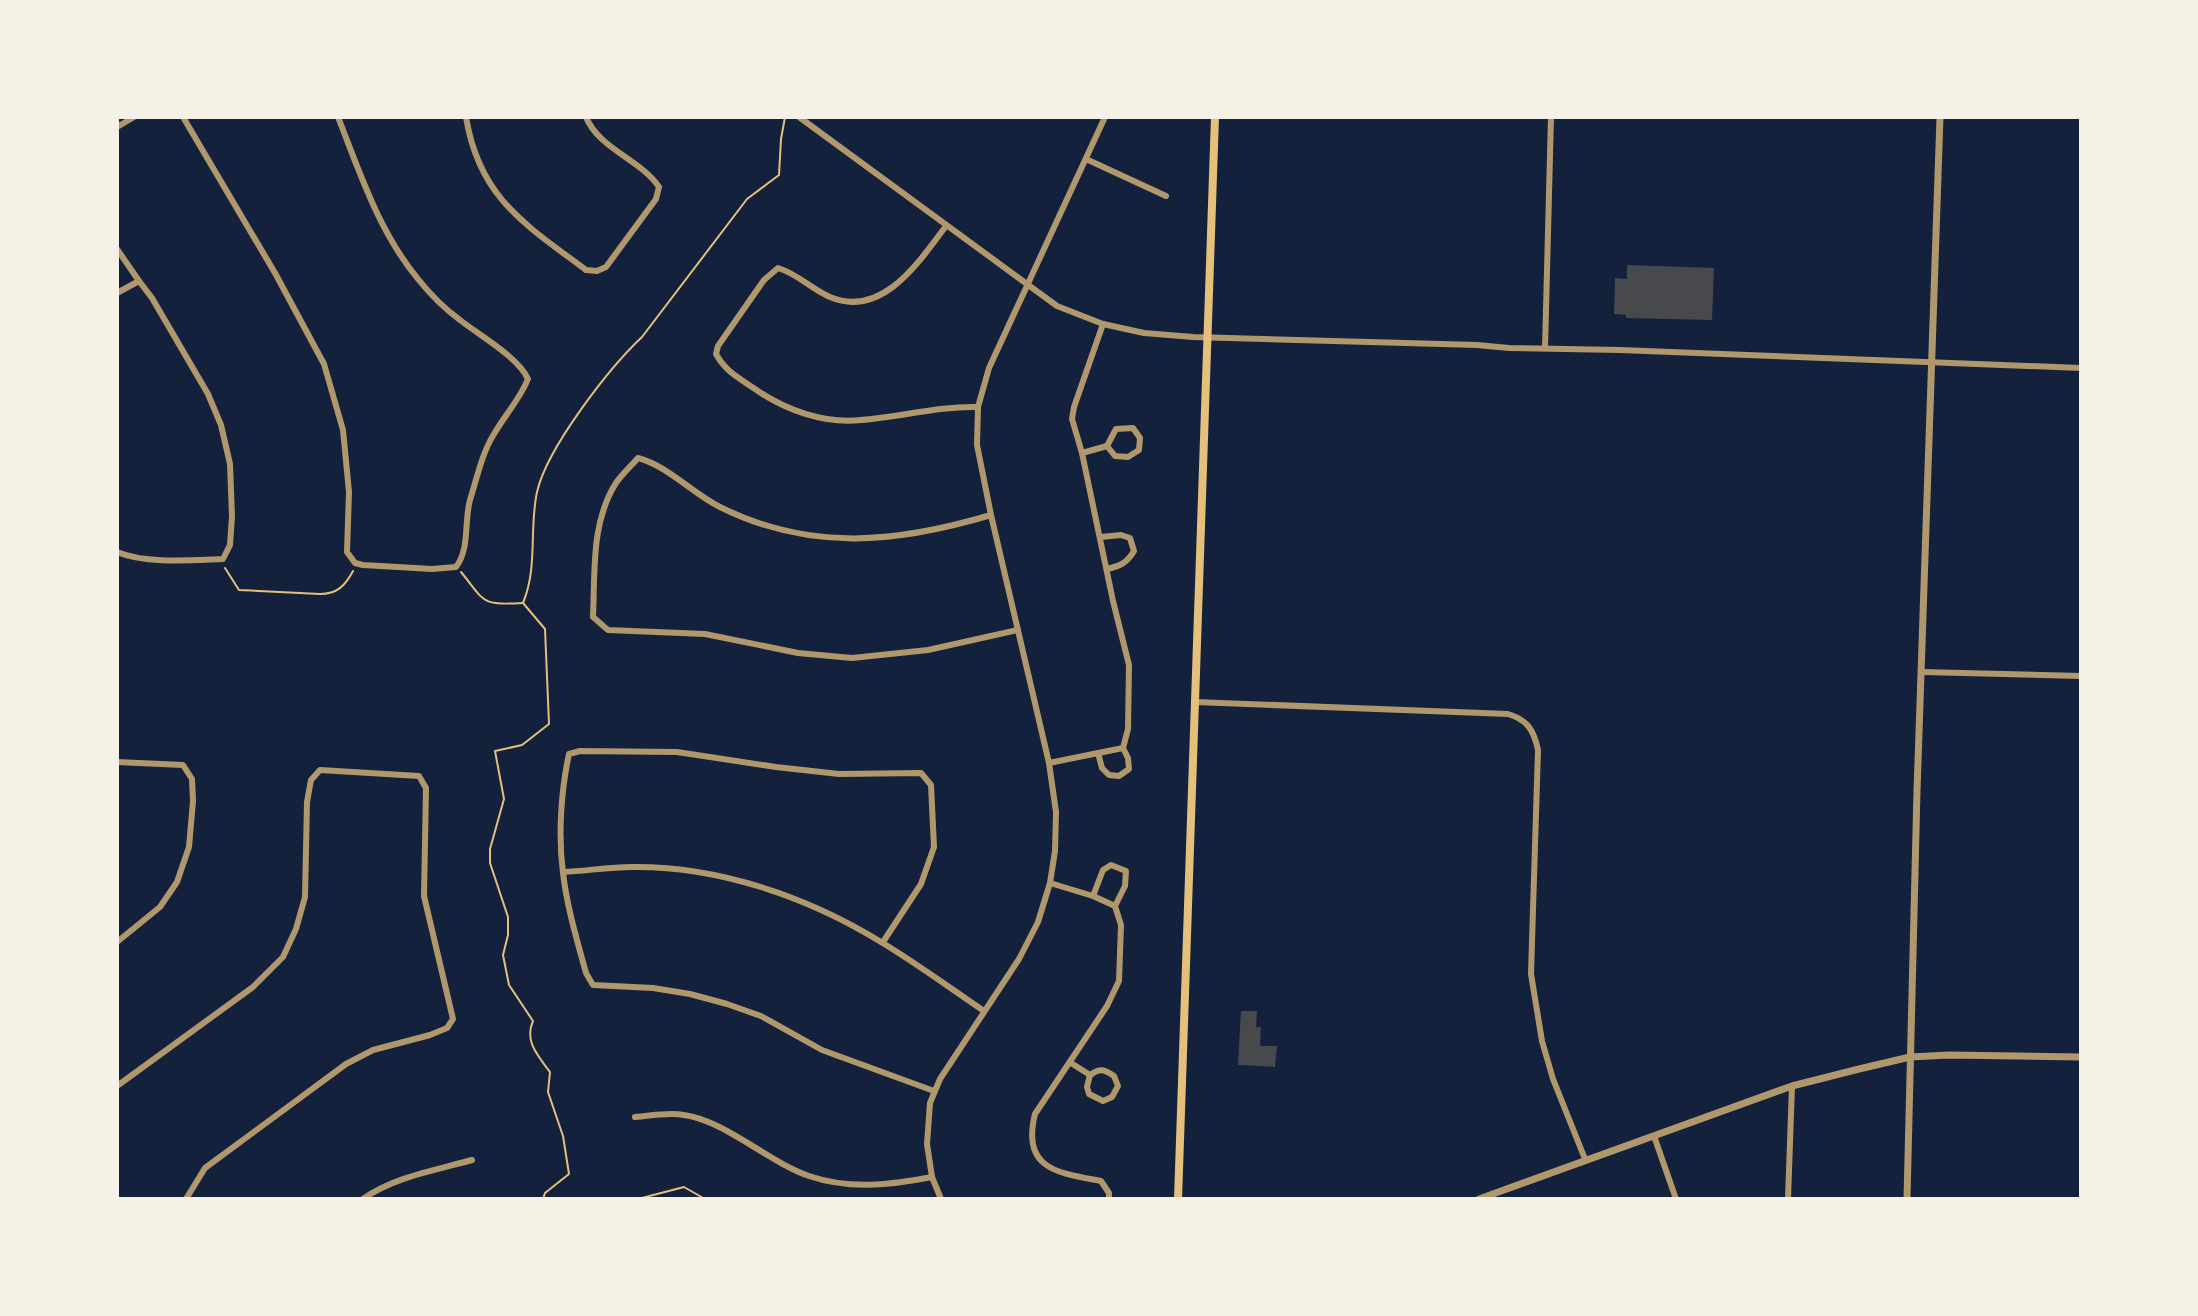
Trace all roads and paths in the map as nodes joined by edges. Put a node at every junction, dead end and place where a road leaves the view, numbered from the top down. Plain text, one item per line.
1 (134, 117) edge
2 (183, 117) edge
3 (338, 117) edge
4 (466, 117) edge
5 (586, 117) edge
6 (785, 117) edge
7 (799, 117) edge
8 (1105, 117) edge
9 (1215, 117) edge
10 (1551, 117) edge
11 (1940, 117) edge
12 (117, 127) edge
13 (1086, 159) junction
14 (1166, 196) dead end
15 (946, 226) junction
16 (117, 249) edge
17 (138, 281) junction
18 (1027, 284) junction
19 (117, 293) edge
20 (1103, 324) junction
21 (1209, 337) junction
22 (1545, 348) junction
23 (1932, 363) junction
24 (2081, 368) edge
25 (978, 407) junction
26 (1107, 446) junction
27 (1082, 453) junction
28 (991, 515) junction
29 (1101, 537) junction
30 (117, 552) edge
31 (223, 558) junction
32 (355, 563) junction
33 (456, 567) junction
34 (1107, 569) junction
35 (523, 603) junction
36 (1018, 630) junction
37 (1923, 672) junction
38 (2081, 676) edge
39 (1195, 702) junction
40 (1124, 748) junction
41 (1098, 752) junction
42 (117, 762) edge
43 (1049, 763) junction
44 (563, 872) junction
45 (1051, 883) junction
46 (1093, 896) junction
47 (1115, 906) junction
48 (117, 942) edge
49 (883, 942) junction
50 (984, 1011) junction
51 (1910, 1057) junction
52 (2081, 1058) edge
53 (1071, 1063) junction
54 (1090, 1075) junction
55 (117, 1086) edge
56 (1792, 1086) junction
57 (934, 1091) junction
58 (635, 1117) dead end
59 (1654, 1136) junction
60 (1586, 1159) junction
61 (472, 1160) dead end
62 (932, 1177) junction
63 (1495, 1196) edge
64 (186, 1199) edge
65 (363, 1199) edge
66 (542, 1199) edge
67 (638, 1199) edge
68 (705, 1199) edge
69 (941, 1199) edge
70 (1109, 1199) edge
71 (1178, 1199) edge
72 (1479, 1199) edge
73 (1675, 1199) edge
74 (1788, 1199) edge
75 (1907, 1199) edge

1 - 12 street
2 - 32 street
3 - 33 street
4 - 5 street
6 - 35 path
7 - 15 street
8 - 13 street
9 - 21 main road
10 - 22 street
11 - 23 street
13 - 14 street
13 - 18 street
15 - 18 street
15 - 25 street
16 - 17 street
17 - 19 street
17 - 31 street
18 - 20 street
18 - 25 street
20 - 21 street
20 - 27 street
21 - 22 street
21 - 39 main road
22 - 23 street
23 - 24 street
23 - 37 street
25 - 28 street
26 - 26 street
26 - 27 street
27 - 29 street
28 - 36 street
28 - 36 street
29 - 34 street
29 - 34 street
30 - 31 street
31 - 32 path
32 - 33 street
33 - 35 path
34 - 40 street
35 - 66 path
36 - 43 street
37 - 38 street
37 - 51 street
39 - 60 street
39 - 71 main road
40 - 41 street
40 - 41 street
41 - 43 street
42 - 48 street
43 - 45 street
44 - 49 street
44 - 49 street
44 - 57 street
45 - 46 street
45 - 50 street
46 - 47 street
46 - 47 street
47 - 53 street
49 - 50 street
50 - 57 street
51 - 52 street
51 - 56 street
51 - 75 street
53 - 54 street
53 - 70 street
54 - 54 street
55 - 64 street
56 - 59 street
56 - 74 street
57 - 62 street
58 - 62 street
59 - 60 street
59 - 73 street
60 - 63 street
61 - 65 street
62 - 69 street
63 - 72 street
67 - 68 path

